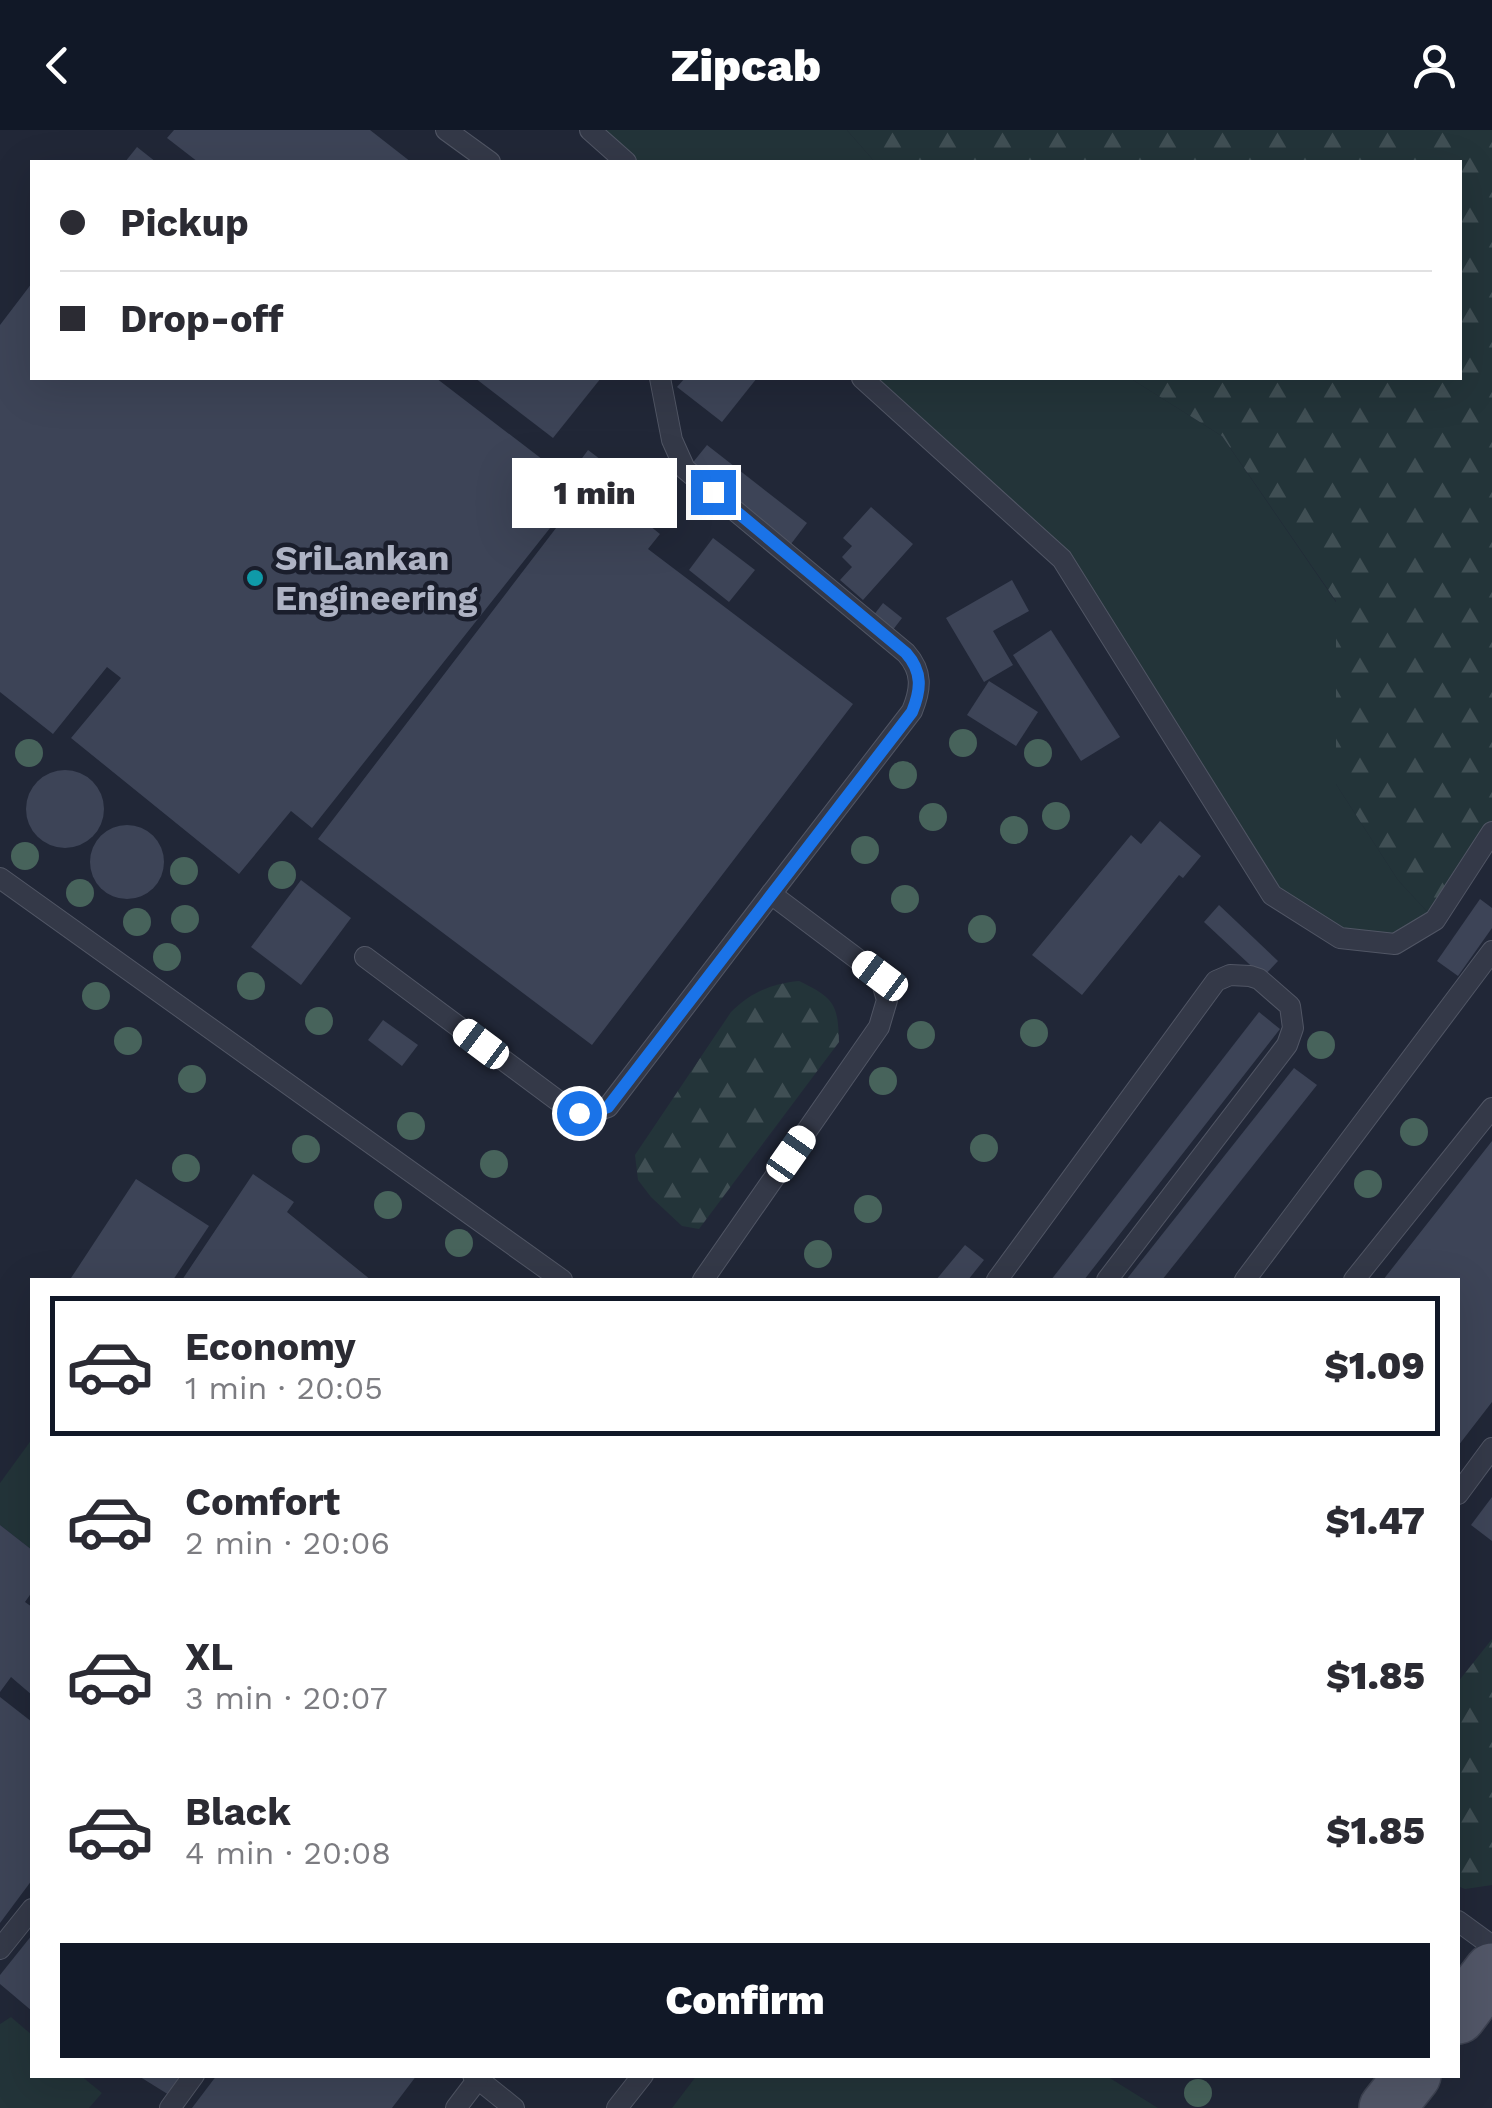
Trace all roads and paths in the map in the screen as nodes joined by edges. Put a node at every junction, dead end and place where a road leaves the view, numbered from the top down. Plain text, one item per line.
1 (446, 130) edge
2 (590, 130) edge
3 (487, 160) edge
4 (624, 160) edge
5 (660, 380) edge
6 (864, 380) edge
7 (1492, 832) edge
8 (0, 878) edge
9 (771, 894) junction
10 (1492, 951) edge
11 (365, 957) dead end
12 (1492, 1108) edge
13 (559, 1278) edge
14 (704, 1278) edge
15 (998, 1278) edge
16 (1109, 1278) edge
17 (1247, 1278) edge
18 (1356, 1278) edge
19 (1492, 1448) edge
20 (1460, 1491) edge
21 (30, 1912) edge
22 (1460, 1922) edge
23 (1492, 1946) edge
24 (0, 1949) edge
25 (1492, 1971) edge
26 (1460, 2013) edge
27 (192, 2078) edge
28 (475, 2078) edge
29 (477, 2078) edge
30 (640, 2078) edge
31 (1410, 2078) edge
32 (170, 2108) edge
33 (456, 2108) edge
34 (514, 2108) edge
35 (618, 2108) edge
36 (1387, 2108) edge

1 - 3 lane
2 - 4 lane
5 - 9 lane
6 - 7 lane
8 - 13 lane
9 - 11 lane
9 - 14 lane
10 - 17 lane
12 - 18 lane
15 - 16 lane
19 - 20 lane
21 - 24 lane
22 - 23 lane
25 - 26 main road
27 - 32 lane
28 - 33 lane
29 - 34 lane
30 - 35 lane
31 - 36 main road

